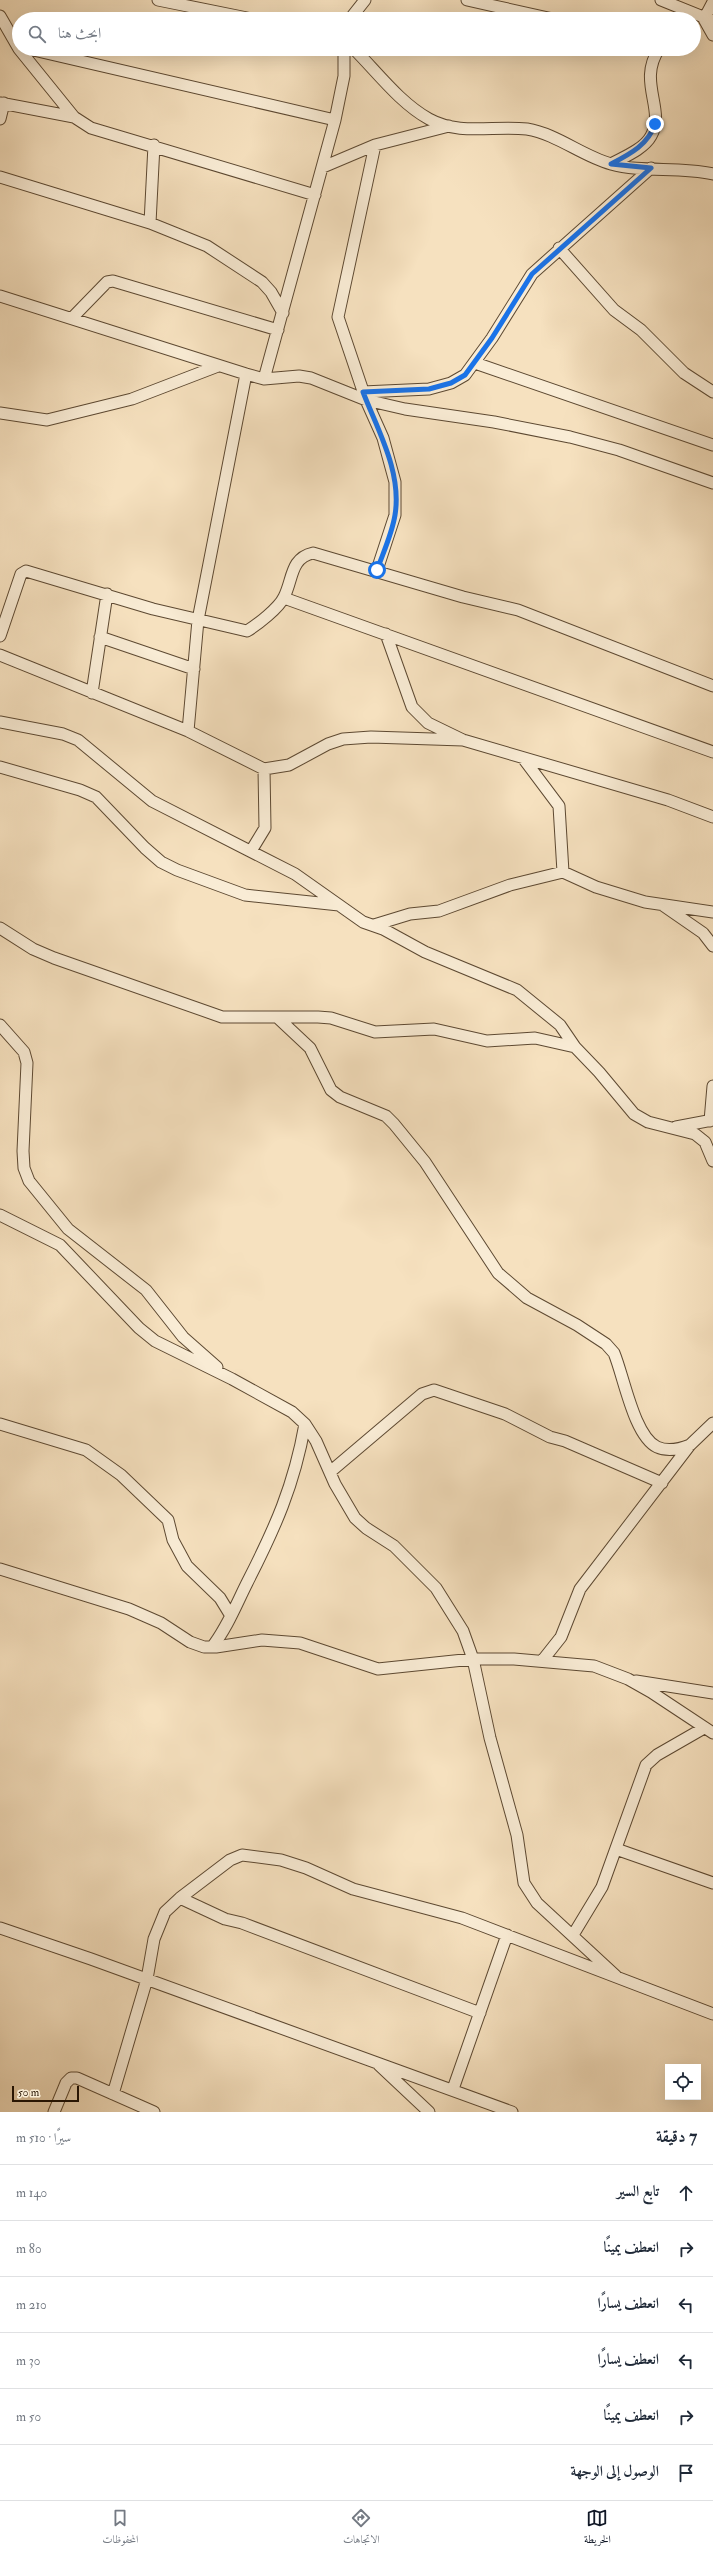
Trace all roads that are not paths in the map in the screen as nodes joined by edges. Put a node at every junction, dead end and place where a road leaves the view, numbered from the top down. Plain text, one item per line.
1 (158, 0) edge
2 (365, 0) edge
3 (467, 0) edge
4 (661, 0) edge
5 (713, 2) edge
6 (217, 12) edge
7 (356, 12) edge
8 (521, 12) edge
9 (681, 12) edge
10 (0, 16) edge
11 (708, 20) edge
12 (0, 34) edge
13 (713, 35) edge
14 (12, 36) edge
15 (12, 42) edge
16 (26, 56) edge
17 (59, 56) edge
18 (344, 56) edge
19 (361, 56) edge
20 (654, 56) edge
21 (2, 103) edge
22 (74, 117) junction
23 (0, 119) edge
24 (335, 120) junction
25 (449, 126) junction
26 (154, 145) junction
27 (375, 145) junction
28 (611, 164) junction
29 (323, 167) junction
30 (651, 168) junction
31 (713, 174) edge
32 (0, 177) edge
33 (315, 195) junction
34 (150, 223) junction
35 (559, 248) junction
36 (0, 296) edge
37 (283, 313) junction
38 (72, 318) junction
39 (278, 330) junction
40 (475, 363) junction
41 (218, 366) junction
42 (246, 374) junction
43 (264, 379) junction
44 (713, 392) edge
45 (365, 396) junction
46 (0, 414) edge
47 (713, 445) edge
48 (713, 482) edge
49 (377, 570) junction
50 (107, 594) junction
51 (284, 598) junction
52 (198, 620) junction
53 (386, 634) junction
54 (0, 636) edge
55 (100, 637) junction
56 (0, 655) edge
57 (194, 669) junction
58 (713, 686) edge
59 (92, 693) junction
60 (0, 722) edge
61 (188, 731) junction
62 (464, 740) junction
63 (713, 752) edge
64 (523, 758) junction
65 (0, 767) edge
66 (264, 769) junction
67 (713, 817) edge
68 (251, 851) junction
69 (563, 872) junction
70 (340, 905) junction
71 (662, 905) junction
72 (713, 912) edge
73 (374, 925) junction
74 (0, 928) edge
75 (713, 946) edge
76 (278, 1018) junction
77 (2, 1029) edge
78 (575, 1047) junction
79 (713, 1086) edge
80 (711, 1120) edge
81 (672, 1128) junction
82 (713, 1161) edge
83 (0, 1215) edge
84 (232, 1379) junction
85 (713, 1423) edge
86 (0, 1424) edge
87 (305, 1424) junction
88 (690, 1445) junction
89 (330, 1472) junction
90 (662, 1483) junction
91 (0, 1569) edge
92 (231, 1616) junction
93 (212, 1647) junction
94 (473, 1659) junction
95 (542, 1661) junction
96 (628, 1679) junction
97 (713, 1693) edge
98 (708, 1730) edge
99 (616, 1849) junction
100 (713, 1883) edge
101 (180, 1898) junction
102 (0, 1928) edge
103 (507, 1935) junction
104 (573, 1935) junction
105 (616, 1976) junction
106 (147, 1979) junction
107 (480, 2012) junction
108 (713, 2014) edge
109 (375, 2062) junction
110 (453, 2089) junction
111 (113, 2094) junction
112 (54, 2112) edge
113 (154, 2112) edge
114 (429, 2112) edge
115 (512, 2112) edge

1 - 6 street
2 - 7 street
3 - 8 street
4 - 9 street
5 - 11 street
10 - 14 street
11 - 13 street
12 - 15 street
16 - 22 street
17 - 24 street
18 - 24 street
19 - 25 street
20 - 28 street
21 - 22 street
21 - 23 street
22 - 26 street
24 - 29 street
25 - 27 street
25 - 28 street
26 - 33 street
26 - 34 street
27 - 29 street
27 - 45 street
28 - 30 street
29 - 33 street
30 - 31 street
30 - 35 street
32 - 34 street
33 - 37 street
34 - 37 street
35 - 40 street
35 - 44 street
36 - 38 street
37 - 39 street
38 - 39 street
38 - 41 street
39 - 43 street
40 - 45 street
40 - 47 street
41 - 42 street
41 - 46 street
42 - 43 street
42 - 52 street
43 - 45 street
45 - 48 street
45 - 49 street
49 - 51 street
49 - 58 street
50 - 52 street
50 - 54 street
50 - 55 street
51 - 52 street
51 - 53 street
52 - 57 street
53 - 62 street
53 - 63 street
55 - 57 street
55 - 59 street
56 - 59 street
57 - 61 street
59 - 61 street
60 - 68 street
61 - 66 street
62 - 64 street
62 - 66 street
64 - 67 street
64 - 69 street
65 - 70 street
66 - 68 street
68 - 70 street
69 - 71 street
69 - 73 street
70 - 73 street
71 - 72 street
71 - 75 street
73 - 78 street
74 - 76 street
76 - 78 street
76 - 88 street
77 - 84 street
78 - 81 street
79 - 80 street
80 - 81 street
81 - 82 street
83 - 84 street
84 - 87 street
85 - 88 street
86 - 92 street
87 - 89 street
87 - 92 street
88 - 90 street
89 - 90 street
89 - 94 street
90 - 95 street
91 - 93 street
92 - 93 street
93 - 94 street
94 - 95 street
94 - 104 street
95 - 96 street
96 - 97 street
96 - 98 street
98 - 99 street
99 - 100 street
99 - 104 street
101 - 103 street
101 - 106 street
101 - 107 street
102 - 106 street
103 - 105 street
103 - 107 street
104 - 105 street
105 - 108 street
106 - 109 street
106 - 111 street
107 - 110 street
109 - 110 street
109 - 114 street
110 - 115 street
111 - 112 street
111 - 113 street

